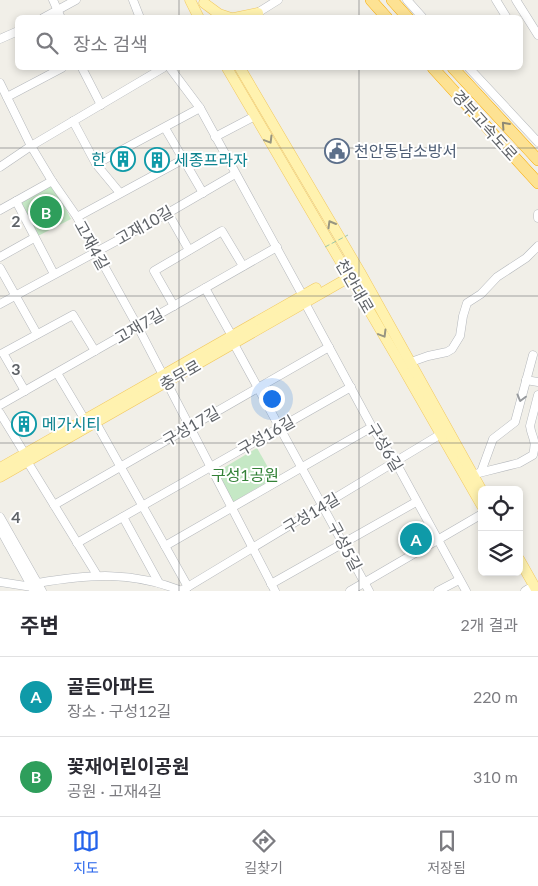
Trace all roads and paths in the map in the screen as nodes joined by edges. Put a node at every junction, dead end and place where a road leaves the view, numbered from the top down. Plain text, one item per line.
1 (52, 0) edge
2 (76, 0) edge
3 (133, 0) edge
4 (190, 0) edge
5 (278, 0) edge
6 (371, 0) edge
7 (392, 0) edge
8 (407, 0) edge
9 (496, 0) edge
10 (516, 0) edge
11 (203, 1) edge
12 (59, 14) edge
13 (139, 15) edge
14 (198, 15) edge
15 (210, 15) edge
16 (222, 15) edge
17 (255, 15) edge
18 (384, 15) edge
19 (405, 15) edge
20 (420, 15) edge
21 (505, 15) edge
22 (15, 32) edge
23 (538, 35) edge
24 (0, 40) edge
25 (58, 70) edge
26 (83, 70) edge
27 (160, 70) edge
28 (172, 70) edge
29 (228, 70) edge
30 (242, 70) edge
31 (435, 70) edge
32 (455, 70) edge
33 (471, 70) edge
34 (0, 83) edge
35 (7, 97) junction
36 (101, 105) junction
37 (200, 108) junction
38 (255, 116) junction
39 (74, 121) junction
40 (165, 128) junction
41 (216, 137) junction
42 (538, 142) edge
43 (31, 146) junction
44 (182, 160) junction
45 (538, 160) edge
46 (96, 164) junction
47 (0, 167) edge
48 (235, 174) junction
49 (52, 181) junction
50 (538, 183) edge
51 (120, 193) junction
52 (203, 193) junction
53 (16, 201) junction
54 (0, 210) edge
55 (168, 213) junction
56 (538, 214) edge
57 (77, 217) junction
58 (538, 218) edge
59 (348, 235) dead end
60 (34, 238) junction
61 (538, 246) edge
62 (277, 247) junction
63 (324, 247) dead end
64 (189, 250) junction
65 (96, 252) junction
66 (0, 257) edge
67 (243, 266) junction
68 (0, 268) edge
69 (358, 269) junction
70 (54, 274) junction
71 (348, 274) junction
72 (205, 288) junction
73 (15, 296) junction
74 (304, 299) junction
75 (0, 304) edge
76 (174, 306) junction
77 (138, 327) junction
78 (37, 334) junction
79 (233, 340) junction
80 (329, 347) junction
81 (95, 351) junction
82 (533, 355) dead end
83 (411, 362) junction
84 (57, 373) junction
85 (164, 380) junction
86 (526, 380) junction
87 (538, 382) edge
88 (351, 387) junction
89 (258, 388) junction
90 (25, 391) junction
91 (538, 395) edge
92 (0, 405) edge
93 (0, 413) edge
94 (85, 420) junction
95 (96, 423) junction
96 (372, 426) junction
97 (189, 427) junction
98 (280, 427) junction
99 (441, 434) junction
100 (26, 458) junction
101 (395, 461) junction
102 (121, 467) junction
103 (210, 467) junction
104 (302, 467) junction
105 (0, 468) edge
106 (477, 474) junction
107 (0, 478) edge
108 (481, 486) edge
109 (478, 499) edge
110 (416, 502) junction
111 (54, 505) junction
112 (323, 505) junction
113 (142, 506) junction
114 (231, 508) junction
115 (478, 516) edge
116 (0, 517) edge
117 (123, 517) junction
118 (1, 531) edge
119 (438, 540) junction
120 (77, 543) junction
121 (343, 543) junction
122 (165, 546) junction
123 (252, 548) junction
124 (523, 571) edge
125 (97, 576) junction
126 (521, 576) edge
127 (459, 580) junction
128 (0, 582) edge
129 (159, 583) junction
130 (364, 583) junction
131 (273, 587) edge
132 (37, 588) edge
133 (183, 589) edge
134 (350, 591) edge
135 (368, 591) edge
136 (438, 591) edge
137 (466, 591) edge
138 (530, 591) edge

1 - 12 street
2 - 12 street
3 - 13 street
4 - 14 main road
5 - 17 street
6 - 18 highway
7 - 19 highway
8 - 20 street
9 - 21 street
10 - 23 street
11 - 15 main road
11 - 16 main road
22 - 24 street
25 - 35 street
26 - 36 street
27 - 36 street
28 - 37 street, 구성6길
29 - 38 main road, 천안대로
69 -> 30 main road, 천안대로
31 - 50 highway, 경부고속도로
45 -> 32 highway, 경부고속도로
33 - 42 street
34 - 35 street, 고재4길
35 - 43 street, 고재4길
36 - 39 street
37 - 40 street
37 - 41 street, 구성6길
38 - 41 street
38 -> 71 main road, 천안대로
39 - 43 street
39 - 46 street
40 - 44 street
40 - 46 street
41 - 48 street, 구성6길
43 - 47 street
43 - 49 street, 고재4길
44 - 51 street
44 - 52 street
46 - 51 street
48 - 52 street, 고재10길
48 - 62 street, 구성6길
49 - 53 street
49 - 57 street, 고재4길
51 - 57 street
52 - 55 street, 고재10길
53 - 54 street
53 - 60 street
55 - 64 street
55 - 65 street, 고재10길
56 - 58 street
57 - 65 street, 고재4길
59 - 63 path, bridge
60 - 66 street
60 - 70 street
61 - 83 street
62 - 67 street, 고재7길
62 - 74 street, 구성6길
64 - 67 street
64 - 76 street
65 - 70 street, 고재10길
65 - 77 street, 고재4길
67 - 72 street, 고재7길
68 - 73 street
69 - 71 main road, 충무로
69 - 83 main road, 천안대로
70 - 73 street, 고재10길
71 - 74 main road, 충무로
71 -> 99 main road, 천안대로
72 - 76 street, 고재7길
72 - 79 street
73 - 75 street, 고재10길
73 - 78 street
74 - 79 main road, 충무로
74 - 80 street, 구성6길
76 - 77 street, 고재7길
77 - 81 street, 고재7길
77 - 85 street, 고재4길
78 - 81 street
78 - 90 street
79 - 85 main road, 충무로
79 - 89 street, 구성5길
80 - 88 street, 구성6길
80 - 89 street, 구성17길
81 - 84 street, 고재7길
82 - 86 street
83 - 106 main road, 천안대로
84 - 90 street, 고재7길
84 - 94 street
85 - 94 main road, 충무로
85 - 95 main road, 충무로
85 - 97 street, 고재4길
86 - 87 street
86 -> 106 street
88 - 96 street, 구성6길
88 - 98 street, 구성16길
89 - 97 street, 구성17길
89 - 98 street, 구성5길
90 - 92 street, 고재7길
91 - 106 street
93 - 100 street
94 - 100 main road, 충무로
95 - 100 main road, 충무로
95 - 102 street
96 - 101 street, 구성6길
96 - 104 street
97 - 102 street, 구성17길
97 - 103 street, 고재4길
98 - 103 street, 구성16길
98 - 104 street, 구성5길
99 - 101 street, 구성14길
99 - 109 main road, 천안대로
100 - 105 main road, 충무로
100 - 107 main road, 충무로
100 - 111 street
101 - 110 street, 구성6길
101 - 112 street, 구성14길
102 - 111 street, 구성17길
102 - 113 street
103 - 113 street, 구성16길
103 - 114 street, 고재4길
104 - 112 street, 구성5길
104 - 114 street
106 - 108 main road, 천안대로
110 - 119 street, 구성6길
110 - 121 street
111 - 120 street
112 - 121 street, 구성5길
112 - 123 street, 구성14길
113 - 117 street, 구성16길
113 - 122 street
114 - 122 street
114 - 123 street, 고재4길
115 - 119 street
116 - 132 street
117 - 120 street, 구성16길
117 - 129 street
118 - 132 street
119 - 127 street, 구성6길
119 - 130 street
120 - 125 street
121 - 130 street, 구성5길
121 - 131 street
122 - 133 street
123 - 131 street, 고재4길
123 - 133 street, 구성14길
124 - 138 main road
125 - 129 street
125 - 132 street
126 - 138 main road
127 - 136 street
127 - 137 street, 구성6길
128 - 132 street
129 - 133 street
130 - 134 street
130 - 135 street, 구성5길

